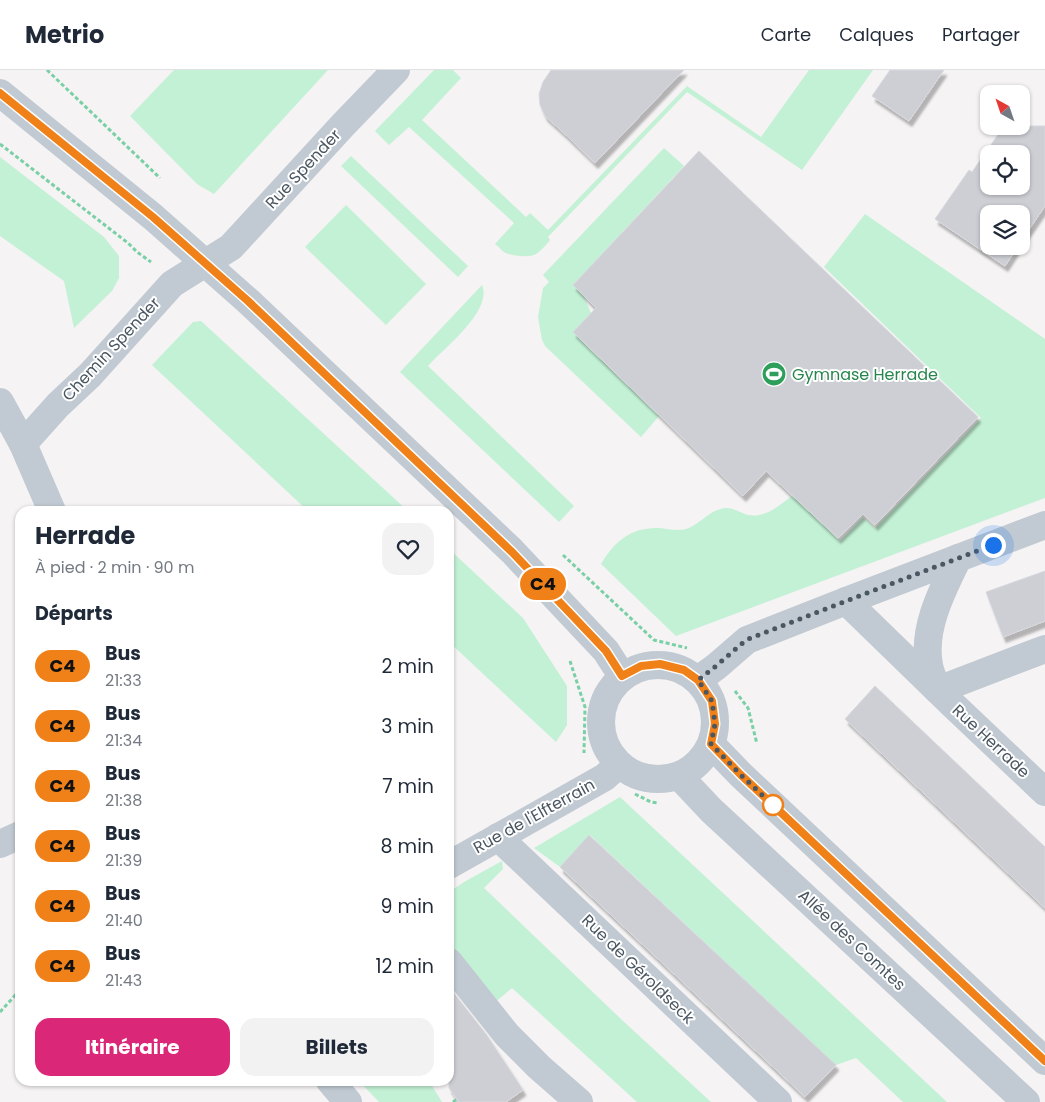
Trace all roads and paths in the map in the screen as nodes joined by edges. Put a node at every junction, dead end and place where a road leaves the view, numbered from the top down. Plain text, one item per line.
1 (47, 70) edge
2 (396, 70) edge
3 (0, 93) edge
4 (0, 144) edge
5 (161, 180) dead end
6 (137, 252) dead end
7 (206, 262) junction
8 (0, 402) edge
9 (22, 444) junction
10 (50, 506) edge
11 (1045, 525) edge
12 (557, 550) dead end
13 (958, 558) junction
14 (846, 601) junction
15 (1045, 649) edge
16 (567, 652) dead end
17 (707, 673) junction
18 (622, 676) junction
19 (938, 690) junction
20 (711, 744) junction
21 (760, 752) dead end
22 (584, 760) dead end
23 (618, 765) junction
24 (679, 776) junction
25 (1045, 792) edge
26 (15, 837) edge
27 (498, 837) junction
28 (0, 844) edge
29 (454, 862) edge
30 (454, 968) edge
31 (15, 996) edge
32 (0, 1012) edge
33 (1045, 1061) edge
34 (334, 1086) edge
35 (348, 1102) edge
36 (579, 1102) edge
37 (778, 1102) edge
38 (1026, 1102) edge

1 - 5 path
2 - 7 street, Rue Spender
3 - 7 street
4 - 6 path
7 - 9 street, Chemin Spender
7 - 18 street
8 - 9 street
9 - 10 street
11 - 13 street
12 - 17 path
13 - 14 street
13 - 19 street, Rue Herrade
14 - 17 street
14 - 19 street, Rue Herrade
15 - 19 street, Rue Herrade
16 - 22 path
17 - 18 street
17 - 20 street
17 - 21 path
18 - 23 street
19 - 25 street, Rue Herrade
20 - 24 street
20 - 33 street
23 - 24 street
23 - 27 street, Rue de l'Elfterrain
24 - 38 street, Allée des Comtes
26 - 28 street
27 - 29 street, Rue de l'Elfterrain
27 - 37 street, Rue de Géroldseck
30 - 36 street
31 - 32 path
34 - 35 street

